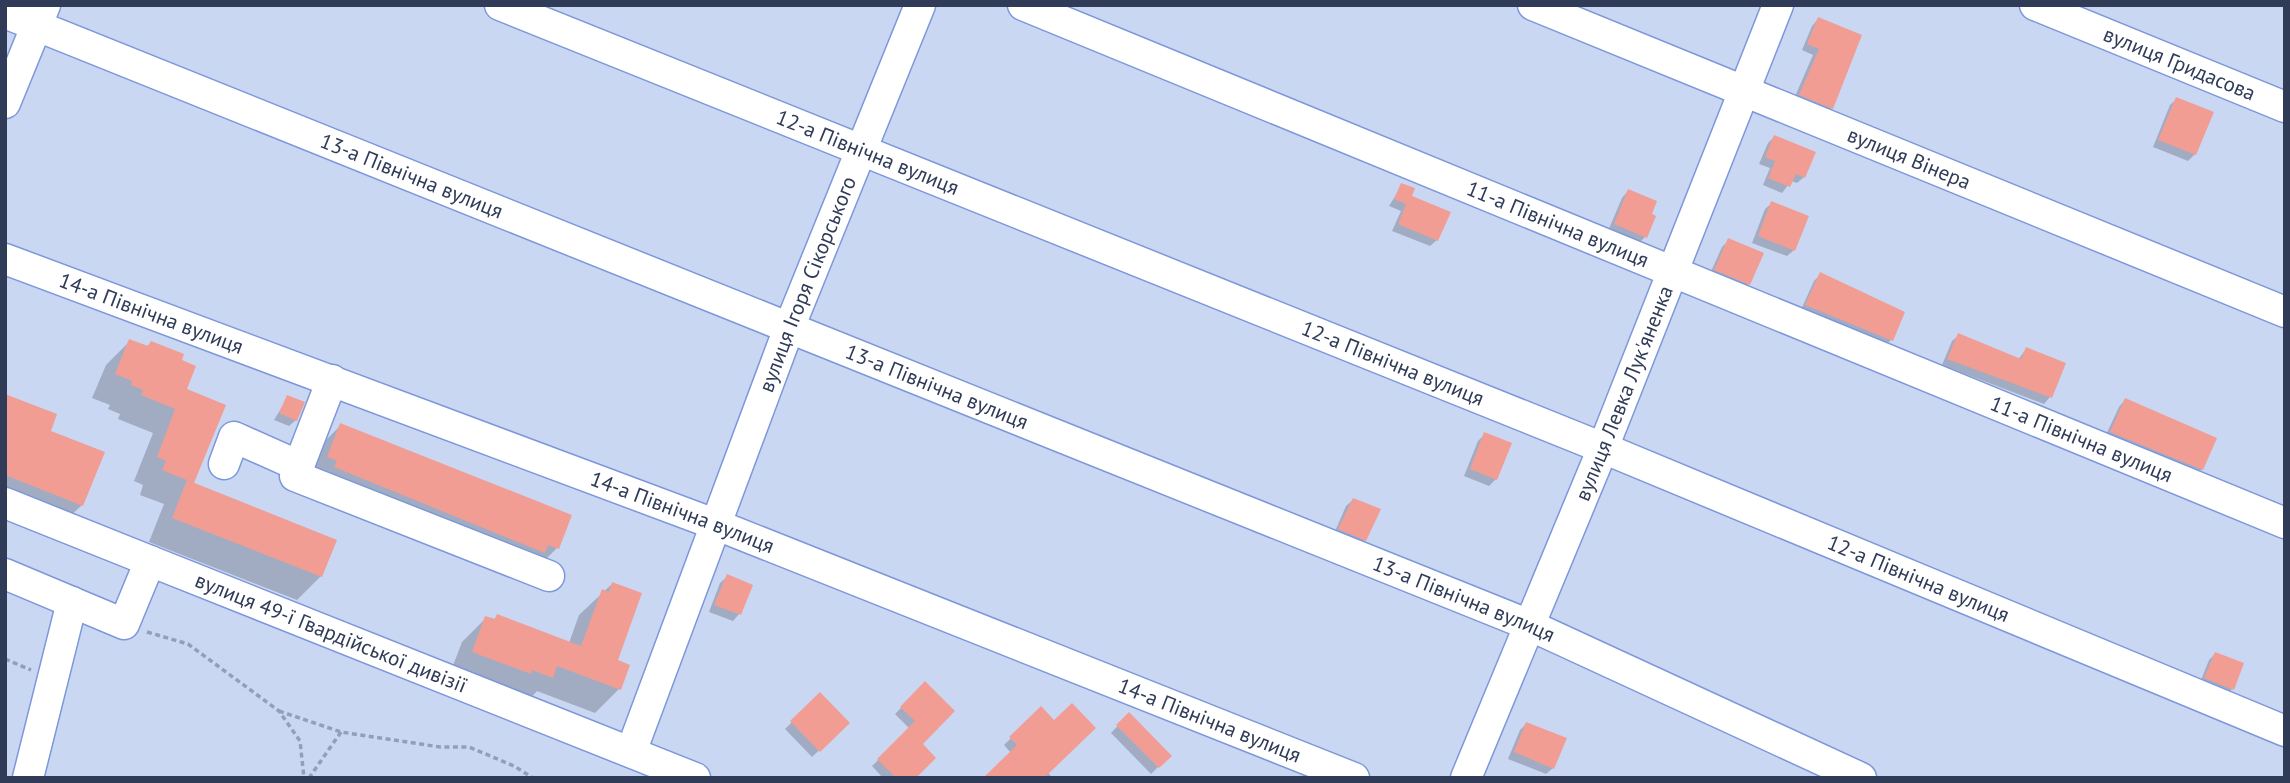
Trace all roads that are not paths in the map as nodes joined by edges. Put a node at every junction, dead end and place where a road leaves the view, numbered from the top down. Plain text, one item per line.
1 (500, 5) edge
2 (920, 5) edge
3 (1023, 5) edge
4 (1533, 5) edge
5 (1778, 5) edge
6 (2035, 5) edge
7 (5, 13) edge
8 (41, 15) edge
9 (1744, 91) junction
10 (5, 103) edge
11 (2285, 107) edge
12 (863, 151) junction
13 (5, 259) edge
14 (1671, 270) junction
15 (2285, 312) edge
16 (789, 328) junction
17 (332, 380) junction
18 (1603, 448) junction
19 (224, 464) dead end
20 (299, 466) junction
21 (5, 503) edge
22 (2285, 523) edge
23 (717, 525) junction
24 (150, 561) junction
25 (5, 574) edge
26 (549, 576) dead end
27 (72, 601) junction
28 (1527, 624) junction
29 (2285, 731) edge
30 (631, 752) junction
31 (28, 778) edge
32 (695, 778) edge
33 (1354, 778) edge
34 (1466, 778) edge
35 (1861, 778) edge

1 - 12 street, 12-а Північна вулиця
2 - 12 street, вулиця Ігоря Сікорського
3 - 14 street, 11-а Північна вулиця
4 - 9 street, вулиця Вінера
5 - 9 street, вулиця Левка Лук'яненка
6 - 11 street, вулиця Гридасова
7 - 8 street, 13-а Північна вулиця
8 - 10 street
8 - 16 street, 13-а Північна вулиця
9 - 14 street, вулиця Левка Лук'яненка
9 - 15 street, вулиця Вінера
12 - 16 street, вулиця Ігоря Сікорського
12 - 18 street, 12-а Північна вулиця
13 - 17 street, 14-а Північна вулиця
14 - 18 street, вулиця Левка Лук'яненка
14 - 22 street, 11-а Північна вулиця
16 - 23 street, вулиця Ігоря Сікорського
16 - 28 street, 13-а Північна вулиця
17 - 20 street
17 - 23 street, 14-а Північна вулиця
18 - 28 street, вулиця Левка Лук'яненка
18 - 29 street, 12-а Північна вулиця
19 - 20 street
20 - 26 street
21 - 24 street, вулиця 49-ї Гвардійської дивізії
23 - 30 street, вулиця Ігоря Сікорського
23 - 33 street, 14-а Північна вулиця
24 - 27 street
24 - 30 street, вулиця 49-ї Гвардійської дивізії
25 - 27 street
27 - 31 street
28 - 34 street, вулиця Левка Лук'яненка
28 - 35 street, 13-а Північна вулиця
30 - 32 street, вулиця 49-ї Гвардійської дивізії

